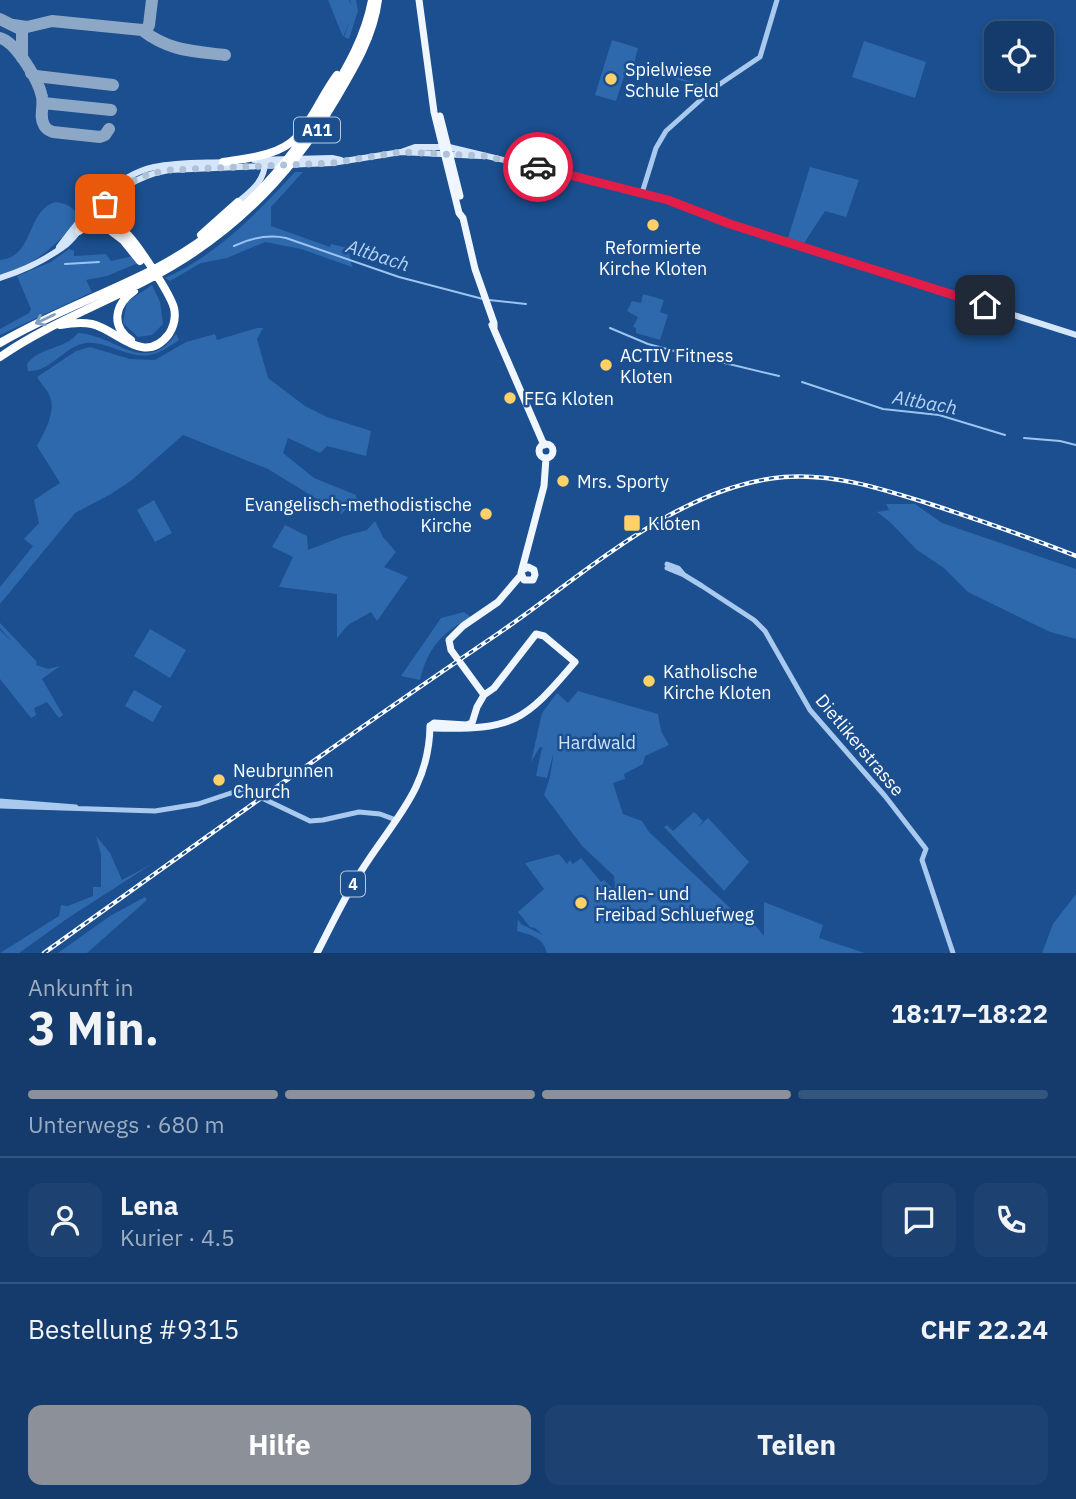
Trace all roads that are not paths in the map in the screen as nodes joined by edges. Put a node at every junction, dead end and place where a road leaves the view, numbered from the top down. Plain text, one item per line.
1 (372, 0) edge
2 (379, 0) edge
3 (419, 0) edge
4 (777, 0) edge
5 (361, 38) junction
6 (447, 150) junction
7 (463, 156) junction
8 (485, 156) junction
9 (223, 162) junction
10 (300, 162) junction
11 (265, 163) junction
12 (454, 168) junction
13 (642, 193) junction
14 (107, 200) junction
15 (238, 202) joint
16 (91, 214) junction
17 (463, 218) junction
18 (108, 224) junction
19 (79, 231) junction
20 (56, 251) junction
21 (161, 268) junction
22 (0, 278) edge
23 (144, 279) junction
24 (44, 330) junction
25 (1076, 335) edge
26 (0, 343) edge
27 (0, 357) edge
28 (667, 566) dead end
29 (484, 695) junction
30 (476, 716) junction
31 (429, 726) junction
32 (485, 727) junction
33 (0, 803) edge
34 (396, 820) junction
35 (317, 953) edge
36 (953, 953) edge

1 - 5 highway, A11
2 - 21 highway, A11
3 - 6 main road
4 - 13 street
5 - 9 highway
5 - 21 highway, A11
6 - 7 main road
6 - 8 main road
6 - 10 main road
6 - 12 main road
6 - 17 main road
7 - 8 main road
7 - 12 main road
8 - 13 main road
9 - 11 main road
9 - 16 main road
10 - 11 main road
10 - 11 main road
11 - 14 main road
11 - 15 main road
12 - 17 main road
13 - 25 main road
14 - 16 main road
14 - 18 highway
15 - 21 highway
16 - 18 highway
16 - 19 main road
16 - 20 main road
17 - 29 main road
18 - 19 highway
18 - 23 highway
18 - 24 highway
19 - 20 main road
20 - 22 main road
21 - 23 highway, A11
23 - 24 highway, A11
23 -> 26 highway, A11
24 - 27 highway, A11
28 - 36 street, Dietlikerstrasse
29 - 30 main road
29 - 32 main road
30 - 31 main road
30 - 32 main road
31 - 32 main road
31 - 34 main road, 4
33 - 34 street
34 - 35 main road, 4

